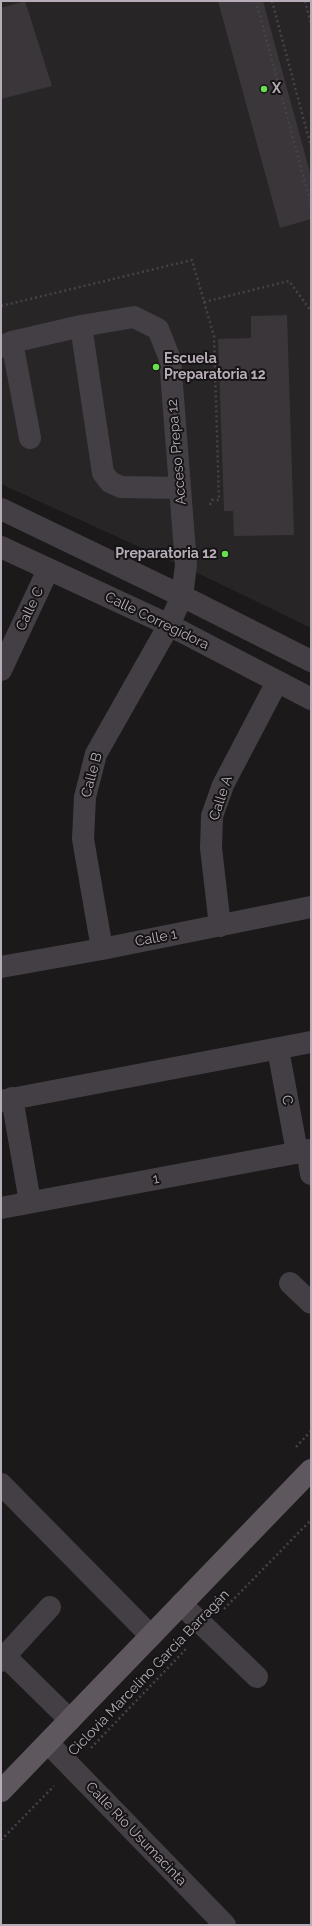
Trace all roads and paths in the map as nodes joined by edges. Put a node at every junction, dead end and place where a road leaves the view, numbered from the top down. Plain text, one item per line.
1 (256, 1) edge
2 (272, 1) edge
3 (305, 1) edge
4 (311, 24) edge
5 (311, 147) edge
6 (311, 205) edge
7 (204, 302) dead end
8 (311, 311) edge
9 (81, 326) junction
10 (7, 345) edge
11 (30, 438) dead end
12 (180, 488) junction
13 (1, 509) edge
14 (1, 547) edge
15 (48, 570) junction
16 (182, 596) junction
17 (169, 625) junction
18 (311, 661) edge
19 (1, 670) edge
20 (277, 682) junction
21 (311, 699) edge
22 (311, 907) edge
23 (220, 926) junction
24 (102, 949) junction
25 (1, 967) edge
26 (311, 1042) edge
27 (278, 1048) junction
28 (7, 1100) edge
29 (305, 1151) edge
30 (311, 1174) edge
31 (30, 1202) junction
32 (1, 1208) edge
33 (290, 1283) dead end
34 (311, 1303) edge
35 (311, 1470) edge
36 (1, 1484) edge
37 (311, 1520) edge
38 (181, 1604) junction
39 (50, 1608) dead end
40 (206, 1628) junction
41 (151, 1636) junction
42 (3, 1658) edge
43 (257, 1677) dead end
44 (70, 1720) junction
45 (48, 1743) junction
46 (71, 1768) junction
47 (1, 1791) edge
48 (1, 1840) edge
49 (225, 1925) edge

1 - 6 path
2 - 5 path
3 - 4 path
7 - 8 path
9 - 10 street, Acceso Prepa 12
9 - 12 street
9 - 12 street, Acceso Prepa 12
10 - 11 street
12 - 16 street, Acceso Prepa 12
13 - 16 street
14 - 15 street, Calle Corregidora
15 - 17 street, Calle Corregidora
15 - 19 street, Calle C
16 - 17 street, Calle B
16 - 18 street
17 - 20 street, Calle Corregidora
17 - 24 street, Calle B
20 - 21 street, Calle Corregidora
20 - 23 street, Calle A
22 - 23 street, Calle 1
23 - 24 street, Calle 1
24 - 25 street, Calle 1
26 - 27 street
27 - 28 street
27 - 29 street, C
28 - 31 street
29 - 30 street, C
29 - 31 street, 1
31 - 32 street, 1
33 - 34 street
35 - 38 main road
36 - 41 street
37 - 40 path, Ciclovia Marcelino García Barragán
38 - 40 street
38 - 41 main road
39 - 42 street
40 - 43 street
40 - 46 path, Ciclovia Marcelino García Barragán
41 - 44 main road
42 - 44 street
44 - 45 main road
45 - 46 street, Calle Río Usumacinta
45 - 47 main road
46 - 48 path, Ciclovia Marcelino García Barragán
46 - 49 street, Calle Río Usumacinta

